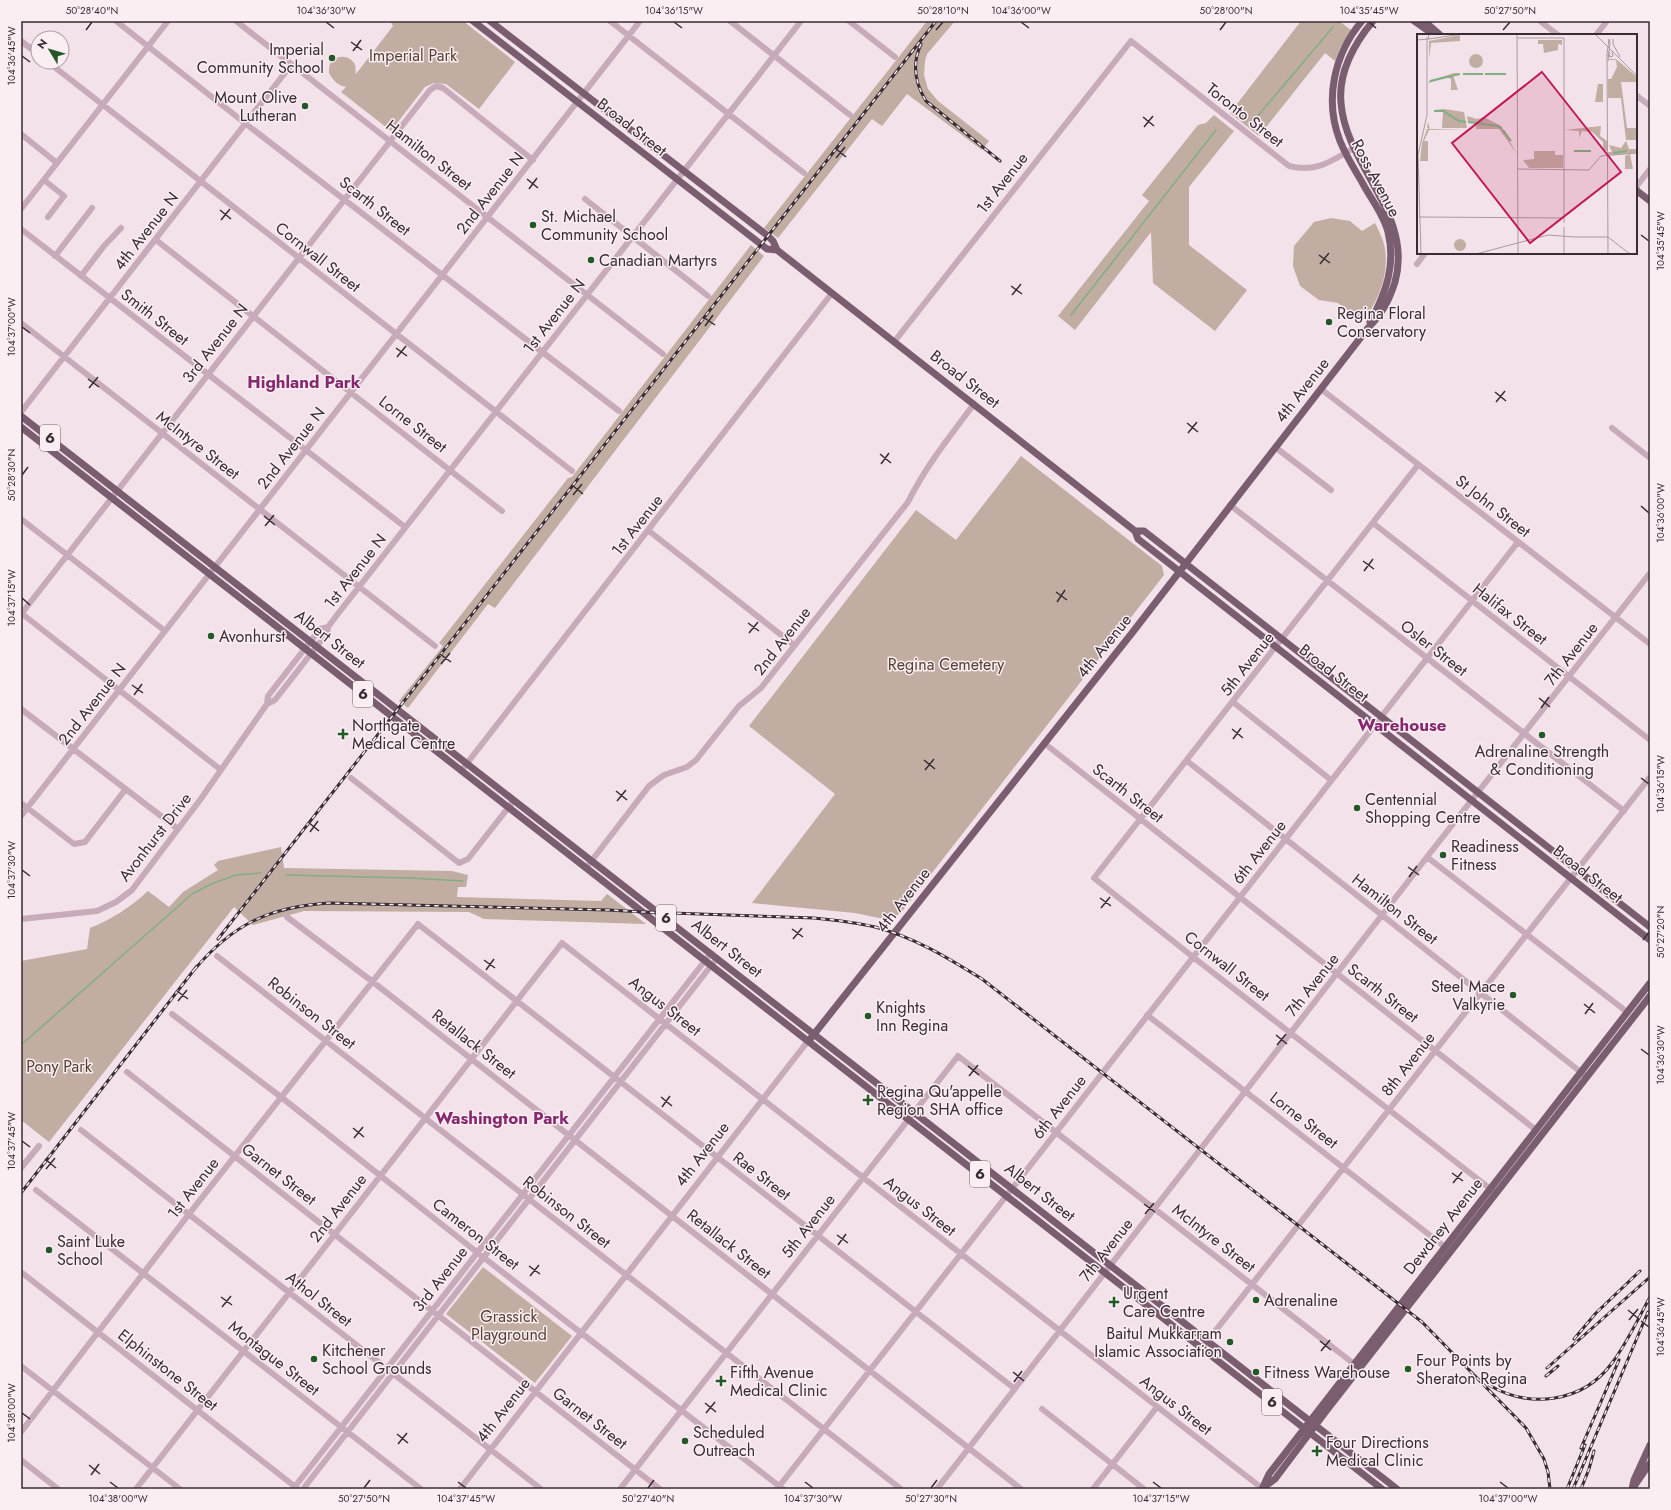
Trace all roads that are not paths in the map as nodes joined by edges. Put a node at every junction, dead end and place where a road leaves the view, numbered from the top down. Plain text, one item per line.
1 (116, 21) edge
2 (168, 21) edge
3 (236, 21) edge
4 (474, 21) edge
5 (490, 21) edge
6 (610, 21) edge
7 (640, 21) edge
8 (730, 21) edge
9 (801, 21) edge
10 (849, 21) edge
11 (1362, 21) edge
12 (1373, 21) edge
13 (1414, 21) edge
14 (1424, 21) edge
15 (1540, 21) edge
16 (1607, 21) edge
17 (483, 24) edge
18 (1433, 34) edge
19 (1439, 34) edge
20 (1557, 34) edge
21 (1597, 34) edge
22 (629, 36) junction
23 (21, 41) edge
24 (1131, 41) joint
25 (148, 46) junction
26 (30, 48) edge
27 (774, 55) junction
28 (895, 57) dead end
29 (292, 65) junction
30 (58, 70) edge
31 (584, 95) junction
32 (1637, 96) edge
33 (578, 103) junction
34 (103, 105) junction
35 (1650, 106) edge
36 (729, 114) junction
37 (850, 115) dead end
38 (246, 124) junction
39 (21, 134) edge
40 (390, 141) junction
41 (1354, 148) junction
42 (1345, 153) junction
43 (533, 160) junction
44 (58, 162) junction
45 (1650, 169) edge
46 (683, 172) junction
47 (804, 173) dead end
48 (44, 180) junction
49 (677, 180) junction
50 (201, 182) junction
51 (1637, 187) edge
52 (1637, 189) edge
53 (345, 199) junction
54 (585, 199) dead end
55 (1650, 201) edge
56 (92, 208) dead end
57 (21, 209) edge
58 (48, 217) dead end
59 (488, 217) junction
60 (121, 228) dead end
61 (21, 229) edge
62 (633, 236) junction
63 (156, 240) junction
64 (776, 250) junction
65 (1424, 254) edge
66 (55, 256) junction
67 (299, 258) junction
68 (1417, 264) dead end
69 (443, 275) junction
70 (81, 276) junction
71 (832, 293) junction
72 (587, 294) junction
73 (708, 296) dead end
74 (110, 299) junction
75 (254, 316) junction
76 (21, 323) edge
77 (1368, 328) junction
78 (396, 334) junction
79 (894, 342) junction
80 (542, 352) junction
81 (664, 354) dead end
82 (64, 357) junction
83 (208, 374) junction
84 (1321, 389) junction
85 (352, 392) junction
86 (974, 404) junction
87 (619, 411) dead end
88 (21, 412) edge
89 (496, 412) junction
90 (21, 416) edge
91 (21, 427) edge
92 (1612, 428) dead end
93 (162, 433) junction
94 (1276, 447) junction
95 (306, 451) junction
96 (1650, 458) edge
97 (1418, 465) junction
98 (450, 470) junction
99 (572, 471) dead end
100 (117, 490) junction
101 (1331, 490) dead end
102 (111, 498) junction
103 (1230, 505) junction
104 (260, 510) junction
105 (502, 511) dead end
106 (21, 519) edge
107 (1373, 523) junction
108 (405, 527) junction
109 (1136, 530) junction
110 (649, 531) junction
111 (1518, 542) junction
112 (67, 555) junction
113 (1186, 563) junction
114 (215, 567) junction
115 (1180, 572) junction
116 (1650, 573) edge
117 (210, 575) junction
118 (1328, 582) junction
119 (358, 587) junction
120 (1472, 600) junction
121 (21, 613) edge
122 (1616, 617) junction
123 (328, 627) junction
124 (165, 632) junction
125 (1283, 638) junction
126 (310, 641) junction
127 (1650, 644) edge
128 (794, 645) junction
129 (317, 646) junction
130 (435, 646) dead end
131 (1277, 646) junction
132 (304, 648) junction
133 (311, 653) junction
134 (1427, 659) junction
135 (1569, 677) junction
136 (118, 691) junction
137 (1233, 702) junction
138 (267, 704) junction
139 (21, 709) edge
140 (1381, 716) junction
141 (1374, 726) junction
142 (1525, 734) junction
143 (1650, 740) edge
144 (1044, 743) junction
145 (73, 749) junction
146 (1187, 761) junction
147 (467, 763) junction
148 (221, 770) junction
149 (461, 771) junction
150 (1650, 777) edge
151 (351, 778) dead end
152 (1331, 780) junction
153 (125, 790) junction
154 (1479, 792) junction
155 (514, 800) junction
156 (1473, 800) junction
157 (21, 803) edge
158 (508, 807) junction
159 (27, 808) junction
160 (1624, 811) junction
161 (21, 816) edge
162 (1140, 819) junction
163 (178, 829) junction
164 (1285, 840) junction
165 (1427, 857) junction
166 (592, 861) junction
167 (586, 868) junction
168 (1578, 869) junction
169 (1094, 878) joint
170 (1571, 878) junction
171 (1239, 898) junction
172 (1382, 916) junction
173 (287, 917) dead end
174 (21, 920) edge
175 (418, 924) joint
176 (1650, 927) edge
177 (1527, 934) junction
178 (1650, 940) edge
179 (562, 943) joint
180 (711, 953) junction
181 (217, 956) dead end
182 (1193, 957) junction
183 (717, 958) junction
184 (705, 960) junction
185 (711, 966) junction
186 (1337, 974) junction
187 (373, 982) junction
188 (1650, 983) edge
189 (1481, 993) junction
190 (1650, 996) edge
191 (516, 1000) junction
192 (1627, 1012) junction
193 (172, 1014) dead end
194 (1147, 1015) junction
195 (660, 1018) junction
196 (666, 1023) junction
197 (1292, 1032) junction
198 (814, 1034) junction
199 (326, 1040) junction
200 (808, 1041) junction
201 (1435, 1051) junction
202 (958, 1056) joint
203 (470, 1059) junction
204 (127, 1072) dead end
205 (1580, 1072) junction
206 (614, 1077) junction
207 (1587, 1077) junction
208 (620, 1082) junction
209 (1246, 1091) junction
210 (281, 1097) junction
211 (763, 1099) junction
212 (1390, 1109) junction
213 (914, 1112) junction
214 (425, 1118) junction
215 (909, 1119) junction
216 (81, 1130) dead end
217 (1536, 1130) junction
218 (1056, 1131) junction
219 (569, 1135) junction
220 (575, 1140) junction
221 (39, 1146) dead end
222 (235, 1156) junction
223 (718, 1158) junction
224 (1344, 1167) junction
225 (21, 1168) edge
226 (380, 1176) junction
227 (862, 1178) junction
228 (1012, 1188) junction
229 (36, 1190) dead end
230 (1493, 1191) junction
231 (523, 1194) junction
232 (1006, 1195) junction
233 (529, 1198) junction
234 (1155, 1208) junction
235 (189, 1214) junction
236 (672, 1216) junction
237 (334, 1234) junction
238 (817, 1235) junction
239 (1445, 1247) junction
240 (477, 1252) junction
241 (960, 1254) junction
242 (484, 1257) junction
243 (1111, 1265) junction
244 (21, 1272) edge
245 (1105, 1272) junction
246 (144, 1273) junction
247 (627, 1274) junction
248 (1252, 1284) junction
249 (290, 1292) junction
250 (772, 1294) junction
251 (432, 1310) junction
252 (915, 1312) junction
253 (438, 1315) junction
254 (98, 1332) junction
255 (1059, 1332) junction
256 (581, 1333) junction
257 (1208, 1341) junction
258 (1202, 1348) junction
259 (243, 1351) junction
260 (726, 1352) junction
261 (21, 1366) edge
262 (1357, 1366) junction
263 (386, 1369) junction
264 (869, 1370) junction
265 (392, 1374) junction
266 (1015, 1389) junction
267 (53, 1390) junction
268 (536, 1392) junction
269 (1157, 1407) junction
270 (1042, 1409) dead end
271 (197, 1410) junction
272 (681, 1411) junction
273 (1313, 1424) junction
274 (341, 1427) junction
275 (824, 1428) junction
276 (1308, 1431) junction
277 (21, 1432) edge
278 (347, 1432) junction
279 (1650, 1445) edge
280 (968, 1448) junction
281 (490, 1450) junction
282 (21, 1460) edge
283 (1650, 1463) edge
284 (1113, 1465) junction
285 (153, 1468) junction
286 (635, 1470) junction
287 (295, 1488) edge
288 (780, 1488) edge
289 (1634, 1488) edge
290 (58, 1489) edge
291 (136, 1489) edge
292 (180, 1489) edge
293 (303, 1489) edge
294 (421, 1489) edge
295 (460, 1489) edge
296 (541, 1489) edge
297 (620, 1489) edge
298 (660, 1489) edge
299 (901, 1489) edge
300 (937, 1489) edge
301 (1021, 1489) edge
302 (1093, 1489) edge
303 (1144, 1489) edge
304 (1262, 1489) edge
305 (1382, 1489) edge
306 (1397, 1489) edge

1 - 25 street, Scarth Street
2 - 25 street
3 - 29 street, Hamilton Street
4 - 17 main road, Broad Street
5 - 31 main road, Broad Street
6 - 22 street
7 - 22 street, 2nd Avenue N
8 - 27 street
9 - 27 street, 1st Avenue N
10 - 28 street
11 - 42 main road, Ross Avenue
12 - 41 main road, Ross Avenue
13 - 18 main road
14 - 19 main road
15 - 20 street
16 - 21 street
17 - 33 main road, Broad Street
22 - 31 street, 2nd Avenue N
22 - 36 street
23 - 26 street
24 - 42 street, Toronto Street
24 - 79 street, 1st Avenue
25 - 34 street
25 - 38 street, Scarth Street
27 - 36 street, 1st Avenue N
27 - 37 street
29 - 38 street, 4th Avenue N
29 - 40 street, Hamilton Street
30 - 34 street, Cornwall Street
31 - 33 street, 2nd Avenue N
31 - 46 main road, Broad Street
32 - 35 street
33 - 43 street, 2nd Avenue N
33 - 49 main road, Broad Street
34 - 44 street
34 - 50 street, Cornwall Street
36 - 46 street, 1st Avenue N
36 - 47 street
38 - 50 street, 4th Avenue N
38 - 53 street, Scarth Street
39 - 44 street
40 - 43 street, 3rd Avenue N
40 - 53 street, 3rd Avenue N
40 - 59 street, Hamilton Street
41 - 42 street, Toronto Street
41 - 77 main road, Ross Avenue
42 - 77 main road, Ross Avenue
43 - 59 street, 2nd Avenue N
44 - 48 street
45 - 51 street
46 - 49 street, 1st Avenue N
46 - 64 main road, Broad Street
48 - 57 street
48 - 58 street
49 - 62 street, 1st Avenue N
49 - 64 main road, Broad Street
50 - 63 street, 4th Avenue N
50 - 67 street, Cornwall Street
52 - 55 main road
53 - 67 street, 3rd Avenue N
53 - 69 street, Scarth Street
54 - 62 street
56 - 66 street
59 - 69 street, 2nd Avenue N
59 - 72 street, Hamilton Street
60 - 70 street
61 - 66 street, Smith Street
62 - 72 street, 1st Avenue N
62 - 73 street
63 - 74 street, 4th Avenue N
63 - 75 street, Lorne Street
64 - 71 main road, Broad Street
65 - 68 street
66 - 70 street, Smith Street
67 - 75 street, 3rd Avenue N
67 - 78 street, Cornwall Street
69 - 78 street, 2nd Avenue N
69 - 80 street, Scarth Street
70 - 74 street, Smith Street
71 - 79 main road, Broad Street
71 - 110 street, 1st Avenue
72 - 80 street, 1st Avenue N
72 - 81 street, Hamilton Street
74 - 82 street, 4th Avenue N
74 - 83 street, Smith Street
75 - 83 street, 3rd Avenue N
75 - 85 street, Lorne Street
76 - 82 street, McIntyre Street
77 - 84 main road, 4th Avenue
78 - 85 street, 2nd Avenue N
78 - 89 street, Cornwall Street
79 - 86 main road, Broad Street
80 - 87 street, Scarth Street
80 - 89 street, 1st Avenue N
82 - 88 street, 4th Avenue N
82 - 93 street, McIntyre Street
83 - 93 street, 3rd Avenue N
83 - 95 street, Smith Street
84 - 94 main road, 4th Avenue
84 - 97 street, St John Street
85 - 95 street, 2nd Avenue N
85 - 98 street, Lorne Street
86 - 109 main road, Broad Street
86 - 128 street, 2nd Avenue
89 - 98 street, 1st Avenue N
89 - 99 street, Cornwall Street
90 - 100 main road, Albert Street / 6
91 - 102 main road, Albert Street / 6
92 - 96 street
93 - 100 street, 3rd Avenue N
93 - 104 street, McIntyre Street
94 - 101 street
94 - 103 main road, 4th Avenue
95 - 104 street, 2nd Avenue N
95 - 108 street, Smith Street
97 - 107 street, 5th Avenue
97 - 111 street, St John Street
98 - 105 street, Lorne Street
98 - 108 street, 1st Avenue N
100 - 102 street, 3rd Avenue N
100 - 114 main road, Albert Street / 6
102 - 112 street, 3rd Avenue N
102 - 117 main road, Albert Street / 6
103 - 113 main road, 4th Avenue
103 - 118 street, Osler Street
104 - 114 street, 2nd Avenue N
104 - 119 street, McIntyre Street
106 - 112 street
107 - 118 street, 5th Avenue
107 - 120 street, Halifax Street
108 - 119 street, 1st Avenue N
109 - 113 main road, Broad Street
109 - 115 main road, Broad Street
110 - 128 street
110 - 147 street, 1st Avenue
111 - 120 street, 6th Avenue
111 - 122 street, St John Street
112 - 121 street, 3rd Avenue N
112 - 124 street
113 - 115 main road, 4th Avenue
113 - 125 main road, Broad Street
114 - 117 street, 2nd Avenue N
114 - 126 main road, Albert Street / 6
115 - 131 main road, Broad Street
115 - 144 main road, 4th Avenue
116 - 122 street, 7th Avenue
117 - 124 street, 2nd Avenue N
117 - 132 main road, Albert Street / 6
118 - 125 street, 5th Avenue
118 - 134 street, Osler Street
119 - 123 street, 1st Avenue N
119 - 130 street, McIntyre Street
120 - 134 street, 6th Avenue
120 - 135 street, Halifax Street
121 - 136 street
122 - 127 street, St John Street
122 - 135 street, 7th Avenue
123 - 126 street, 1st Avenue N
123 - 129 street, 1st Avenue N
124 - 136 street, 2nd Avenue N
125 - 131 street, 5th Avenue
125 - 140 main road, Broad Street
126 - 129 main road, Albert Street / 6
126 - 132 street, Avonhurst Drive
128 - 166 street, 2nd Avenue
129 - 133 street, Avonhurst Drive
129 - 147 main road, Albert Street / 6
131 - 137 street, 5th Avenue
131 - 141 main road, Broad Street
132 - 133 main road, Albert Street / 6
132 - 138 street, Avonhurst Drive
133 - 138 street, Avonhurst Drive
133 - 149 main road, Albert Street / 6
134 - 140 street, 6th Avenue
134 - 142 street, Osler Street
135 - 142 street, 7th Avenue
135 - 143 street, Halifax Street
136 - 145 street, 2nd Avenue N
136 - 148 street
137 - 146 street, 5th Avenue
137 - 152 street
138 - 148 street, Avonhurst Drive
139 - 145 street
140 - 141 street, 6th Avenue
140 - 154 main road, Broad Street
141 - 152 street, 6th Avenue
141 - 156 main road, Broad Street
142 - 154 street, 7th Avenue
142 - 160 street, Osler Street
144 - 162 street, Scarth Street
144 - 198 main road, 4th Avenue
145 - 153 street
145 - 159 street, 2nd Avenue N
146 - 162 street, 5th Avenue
146 - 164 street, Hamilton Street
147 - 149 street, 1st Avenue
147 - 155 main road, Albert Street / 6
148 - 163 street, Avonhurst Drive
149 - 158 main road, Albert Street / 6
150 - 160 street, 8th Avenue
151 - 158 street
152 - 164 street, 6th Avenue
153 - 159 street
153 - 163 street
154 - 156 street, 7th Avenue
154 - 168 main road, Broad Street
155 - 158 street
155 - 166 main road, Albert Street / 6
156 - 165 street, 7th Avenue
156 - 170 main road, Broad Street
157 - 159 street
158 - 167 main road, Albert Street / 6
159 - 161 street, 2nd Avenue N
160 - 168 street, 8th Avenue
162 - 169 street, 5th Avenue
162 - 171 street, Scarth Street
163 - 174 street, Avonhurst Drive
164 - 171 street, 6th Avenue
164 - 172 street, Hamilton Street
165 - 172 street, 7th Avenue
165 - 177 street
166 - 167 street, 2nd Avenue
166 - 180 main road, Albert Street / 6
167 - 184 main road, Albert Street / 6
168 - 170 street, 8th Avenue
168 - 176 main road, Broad Street
169 - 182 street, Cornwall Street
170 - 177 street, 8th Avenue
170 - 178 main road, Broad Street
171 - 182 street, 6th Avenue
171 - 186 street, Scarth Street
172 - 186 street, 7th Avenue
172 - 189 street, Hamilton Street
173 - 187 street, Retallack Street
175 - 187 street, 1st Avenue
175 - 191 street, Rae Street
177 - 189 street, 8th Avenue
177 - 192 street
179 - 191 street, 2nd Avenue
179 - 195 street, Angus Street
180 - 183 main road, Albert Street / 6
180 - 184 street, 3rd Avenue
181 - 199 street, Robinson Street
182 - 194 street, 6th Avenue
182 - 197 street, Cornwall Street
183 - 185 street, 3rd Avenue
183 - 198 main road, Albert Street / 6
184 - 185 main road, Albert Street / 6
184 - 195 street, 3rd Avenue
185 - 196 street, 3rd Avenue
185 - 200 main road, Albert Street / 6
186 - 197 street, 7th Avenue
186 - 201 street, Scarth Street
187 - 199 street, 1st Avenue
187 - 203 street, Retallack Street
188 - 192 main road, Dewdney Avenue
189 - 201 street, 8th Avenue
189 - 205 street, Hamilton Street
190 - 207 main road, Dewdney Avenue
191 - 203 street, 2nd Avenue
191 - 206 street, Rae Street
192 - 205 main road, Dewdney Avenue
193 - 210 street, Cameron Street
194 - 209 street, Lorne Street
194 - 218 street, 6th Avenue
195 - 196 street, Angus Street
195 - 206 street, 3rd Avenue
196 - 208 street, 3rd Avenue
196 - 211 street, Angus Street
197 - 209 street, 7th Avenue
197 - 212 street, Cornwall Street
198 - 200 main road, 4th Avenue
198 - 213 main road, Albert Street / 6
199 - 210 street, 1st Avenue
199 - 214 street, Robinson Street
200 - 211 street, 4th Avenue
200 - 215 main road, Albert Street / 6
201 - 212 street, 8th Avenue
201 - 217 street, Scarth Street
202 - 213 street, 5th Avenue
202 - 218 street, McIntyre Street
203 - 214 street, 2nd Avenue
203 - 219 street, Retallack Street
204 - 222 street, Garnet Street
205 - 207 street, Hamilton Street
205 - 217 main road, Dewdney Avenue
206 - 208 street, Rae Street
206 - 219 street, 3rd Avenue
207 - 230 main road, Dewdney Avenue
208 - 220 street, 3rd Avenue
208 - 223 street, Rae Street
209 - 224 street, Lorne Street
209 - 234 street, 7th Avenue
210 - 222 street, 1st Avenue
210 - 226 street, Cameron Street
211 - 223 street, 4th Avenue
211 - 227 street, Angus Street
212 - 224 street, 8th Avenue
212 - 230 street, Cornwall Street
213 - 215 street, 5th Avenue
213 - 228 main road, Albert Street / 6
214 - 226 street, 2nd Avenue
214 - 231 street, Robinson Street
215 - 227 street, 5th Avenue
215 - 232 main road, Albert Street / 6
216 - 235 street, Athol Street
217 - 230 main road, Dewdney Avenue
218 - 228 street, 6th Avenue
218 - 234 street, McIntyre Street
219 - 220 street, Retallack Street
219 - 231 street, 3rd Avenue
220 - 233 street, 3rd Avenue
220 - 236 street, Retallack Street
221 - 225 street
222 - 235 street, 1st Avenue
222 - 237 street, Garnet Street
223 - 236 street, 4th Avenue
223 - 238 street, Rae Street
224 - 239 street, Lorne Street
224 - 248 street, 8th Avenue
226 - 237 street, 2nd Avenue
226 - 240 street, Cameron Street
227 - 238 street, 5th Avenue
227 - 241 street, Angus Street
228 - 232 street, 6th Avenue
228 - 243 main road, Albert Street / 6
229 - 246 street, Montague Street
230 - 239 main road, Dewdney Avenue
230 - 262 main road, Dewdney Avenue
231 - 233 street, Robinson Street
231 - 240 street, 3rd Avenue
232 - 241 street, 6th Avenue
232 - 245 main road, Albert Street / 6
233 - 242 street, 3rd Avenue
233 - 247 street, Robinson Street
234 - 243 street, 7th Avenue
234 - 248 street, McIntyre Street
235 - 246 street, 1st Avenue
235 - 249 street, Athol Street
236 - 247 street, 4th Avenue
236 - 250 street, Retallack Street
237 - 249 street, 2nd Avenue
237 - 251 street, Garnet Street
238 - 250 street, 5th Avenue
238 - 252 street, Rae Street
239 - 262 main road, Dewdney Avenue
240 - 242 street, Cameron Street
240 - 251 street, 3rd Avenue
241 - 252 street, 6th Avenue
241 - 255 street, Angus Street
242 - 253 street, 3rd Avenue
242 - 256 street, Cameron Street
243 - 245 street, 7th Avenue
243 - 257 main road, Albert Street / 6
244 - 254 street, Elphinstone Street
245 - 255 street, 7th Avenue
245 - 258 main road, Albert Street / 6
246 - 254 street, 1st Avenue
246 - 259 street, Montague Street
247 - 256 street, 4th Avenue
247 - 260 street, Robinson Street
248 - 257 street, 8th Avenue
248 - 262 street, McIntyre Street
249 - 259 street, 2nd Avenue
249 - 263 street, Athol Street
250 - 260 street, 5th Avenue
250 - 264 street, Retallack Street
251 - 253 street, Garnet Street
251 - 263 street, 3rd Avenue
252 - 264 street, 6th Avenue
252 - 266 street, Rae Street
253 - 265 street, 3rd Avenue
253 - 268 street, Garnet Street
254 - 267 street, 1st Avenue
254 - 271 street, Elphinstone Street
255 - 266 street, 7th Avenue
255 - 269 street, Angus Street
256 - 268 street, 4th Avenue
256 - 272 street, Cameron Street
257 - 258 street, 8th Avenue
257 - 273 main road, Albert Street / 6
258 - 276 main road, Albert Street / 6
259 - 271 street, 2nd Avenue
259 - 274 street, Montague Street
260 - 272 street, 5th Avenue
260 - 275 street, Robinson Street
261 - 267 street
262 - 273 main road, Dewdney Avenue
263 - 265 street, Athol Street
263 - 274 street, 3rd Avenue
264 - 275 street, 6th Avenue
264 - 280 street, Retallack Street
265 - 278 street, 3rd Avenue
265 - 281 street, Athol Street
266 - 280 street, 7th Avenue
267 - 277 street, 1st Avenue
267 - 285 street
268 - 281 street, 4th Avenue
268 - 286 street, Garnet Street
269 - 284 street
269 - 304 street, Angus Street
270 - 284 street
271 - 285 street, 2nd Avenue
271 - 287 street, Elphinstone Street
272 - 286 street, 5th Avenue
272 - 288 street, Cameron Street
273 - 276 main road, Dewdney Avenue
273 - 306 main road, Albert Street / 6
274 - 278 street, Montague Street
274 - 287 street, 3rd Avenue
275 - 288 street, 6th Avenue
275 - 299 street, Robinson Street
276 - 304 main road, Dewdney Avenue
276 - 305 main road, Albert Street / 6
278 - 293 street, 3rd Avenue
278 - 294 street, Montague Street
279 - 289 main road
280 - 300 street, 7th Avenue
280 - 301 street, Retallack Street
281 - 295 street, 4th Avenue
281 - 296 street, Athol Street
282 - 290 street
283 - 289 main road
284 - 302 street
284 - 303 street
285 - 291 street, 2nd Avenue
285 - 292 street
286 - 297 street, 5th Avenue
286 - 298 street, Garnet Street

